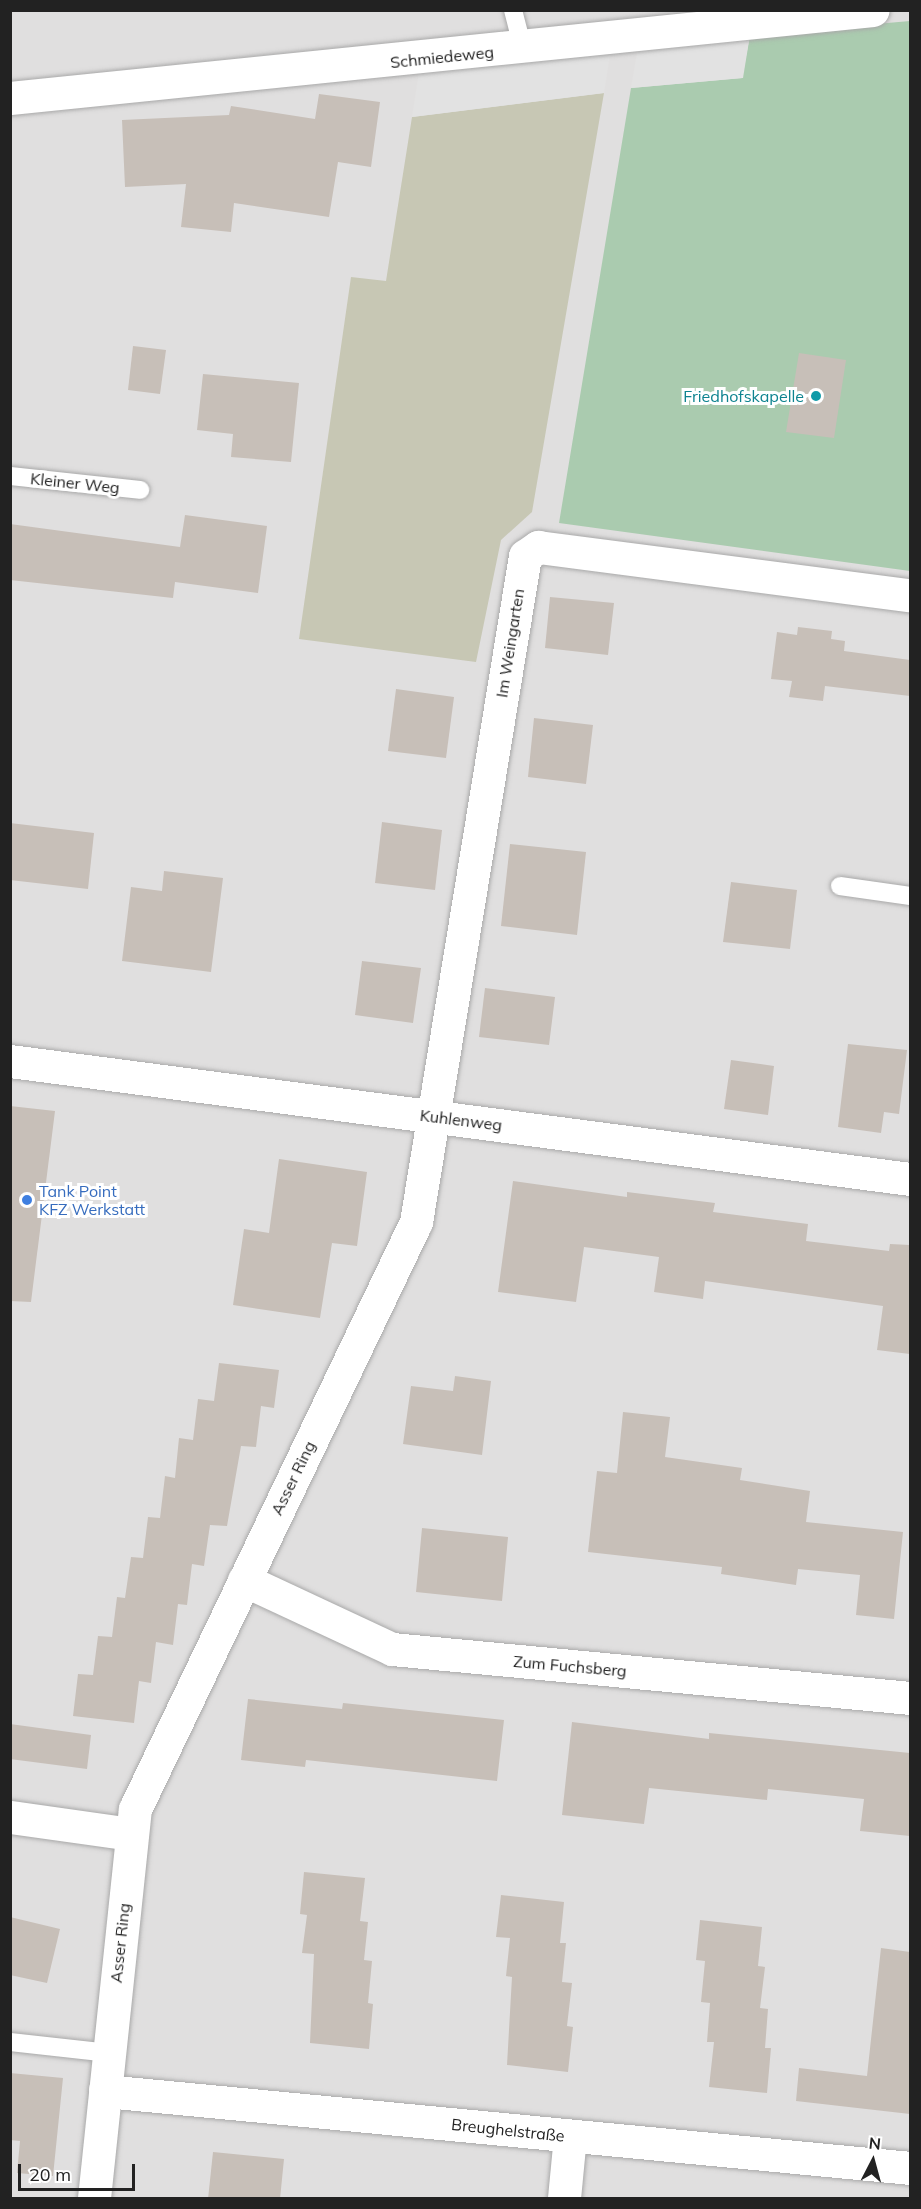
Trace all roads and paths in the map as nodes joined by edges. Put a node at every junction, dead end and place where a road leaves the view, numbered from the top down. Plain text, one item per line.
1 (513, 10) edge
2 (873, 10) edge
3 (523, 49) junction
4 (10, 98) edge
5 (10, 476) edge
6 (140, 490) dead end
7 (910, 596) edge
8 (840, 886) dead end
9 (910, 896) edge
10 (10, 1061) edge
11 (432, 1116) junction
12 (910, 1179) edge
13 (244, 1580) junction
14 (910, 1698) edge
15 (10, 1817) edge
16 (131, 1834) junction
17 (10, 2042) edge
18 (109, 2053) junction
19 (105, 2091) junction
20 (570, 2136) junction
21 (910, 2168) edge
22 (94, 2199) edge
23 (564, 2199) edge

1 - 3 lane
2 - 3 street, Schmiedeweg
3 - 4 street, Schmiedeweg
5 - 6 lane, Kleiner Weg
7 - 11 street, Im Weingarten
8 - 9 lane
10 - 11 street, Kuhlenweg
11 - 12 street, Kuhlenweg
11 - 13 street, Asser Ring
13 - 14 street, Zum Fuchsberg
13 - 16 street, Asser Ring
15 - 16 street
16 - 18 street, Asser Ring
17 - 18 lane
18 - 19 street, Asser Ring
19 - 20 street, Breughelstraße
19 - 22 street, Asser Ring
20 - 21 street, Breughelstraße
20 - 23 street

